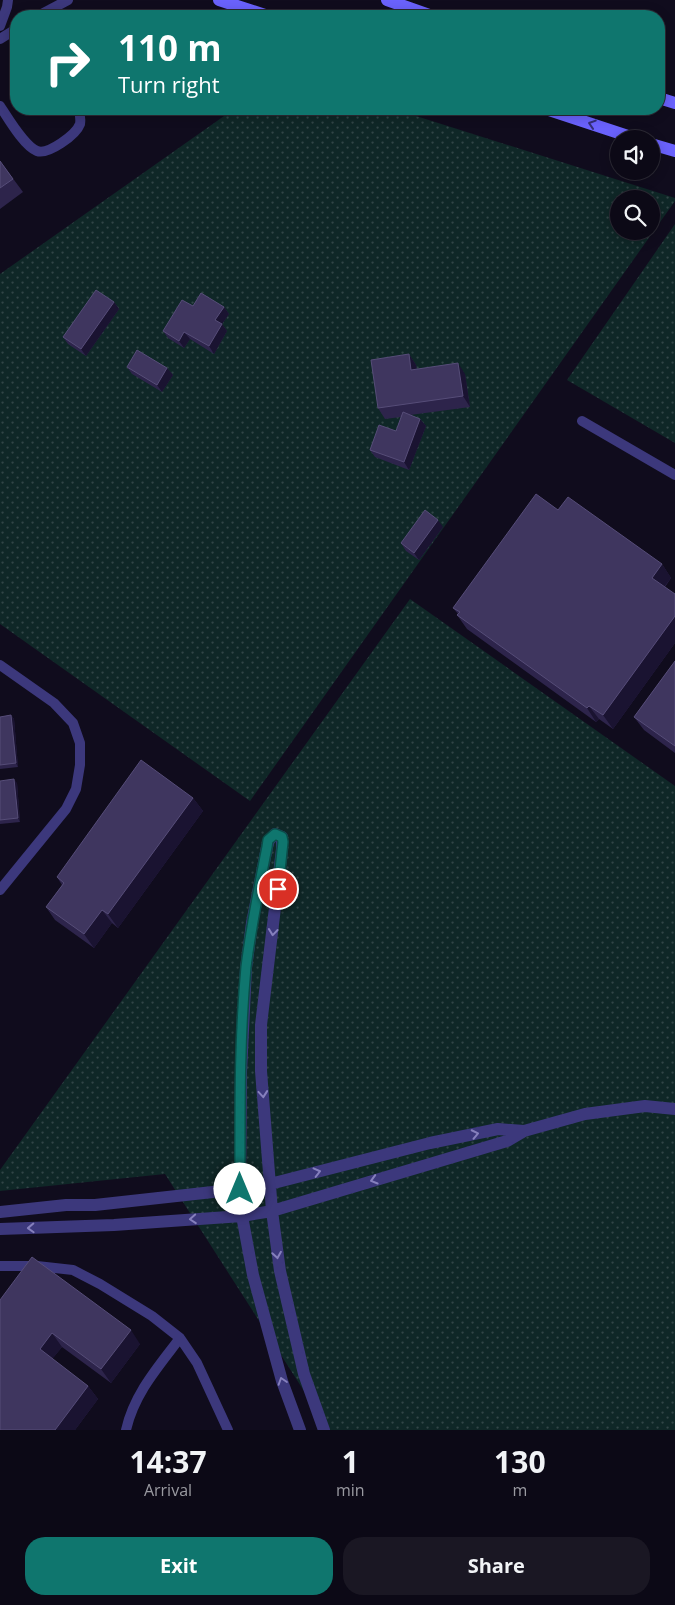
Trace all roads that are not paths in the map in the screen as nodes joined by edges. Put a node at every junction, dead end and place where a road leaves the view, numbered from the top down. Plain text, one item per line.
1 (8, 0) edge
2 (68, 0) edge
3 (219, 0) edge
4 (387, 0) edge
5 (49, 10) edge
6 (250, 10) edge
7 (415, 10) edge
8 (0, 26) edge
9 (0, 106) edge
10 (81, 115) edge
11 (564, 115) edge
12 (610, 130) edge
13 (660, 147) edge
14 (675, 152) edge
15 (582, 421) dead end
16 (675, 475) edge
17 (0, 665) edge
18 (0, 890) edge
19 (675, 1108) edge
20 (524, 1131) junction
21 (270, 1184) junction
22 (240, 1189) junction
23 (272, 1211) junction
24 (0, 1212) edge
25 (242, 1216) junction
26 (0, 1229) edge
27 (0, 1266) edge
28 (180, 1338) junction
29 (126, 1430) edge
30 (228, 1430) edge
31 (300, 1430) edge
32 (324, 1430) edge

1 - 8 lane
2 - 5 lane
3 - 6 main road
4 - 7 main road
9 - 10 lane
12 -> 11 main road
13 - 14 main road
15 - 16 lane
17 - 18 lane
19 - 20 street
21 -> 20 street
20 -> 23 street
21 - 22 street
22 -> 21 street
21 - 23 street
22 - 24 street
22 - 25 street
23 - 25 street
23 -> 32 street
25 -> 26 street
31 -> 25 street
27 - 28 lane
28 - 29 lane
28 - 30 lane

